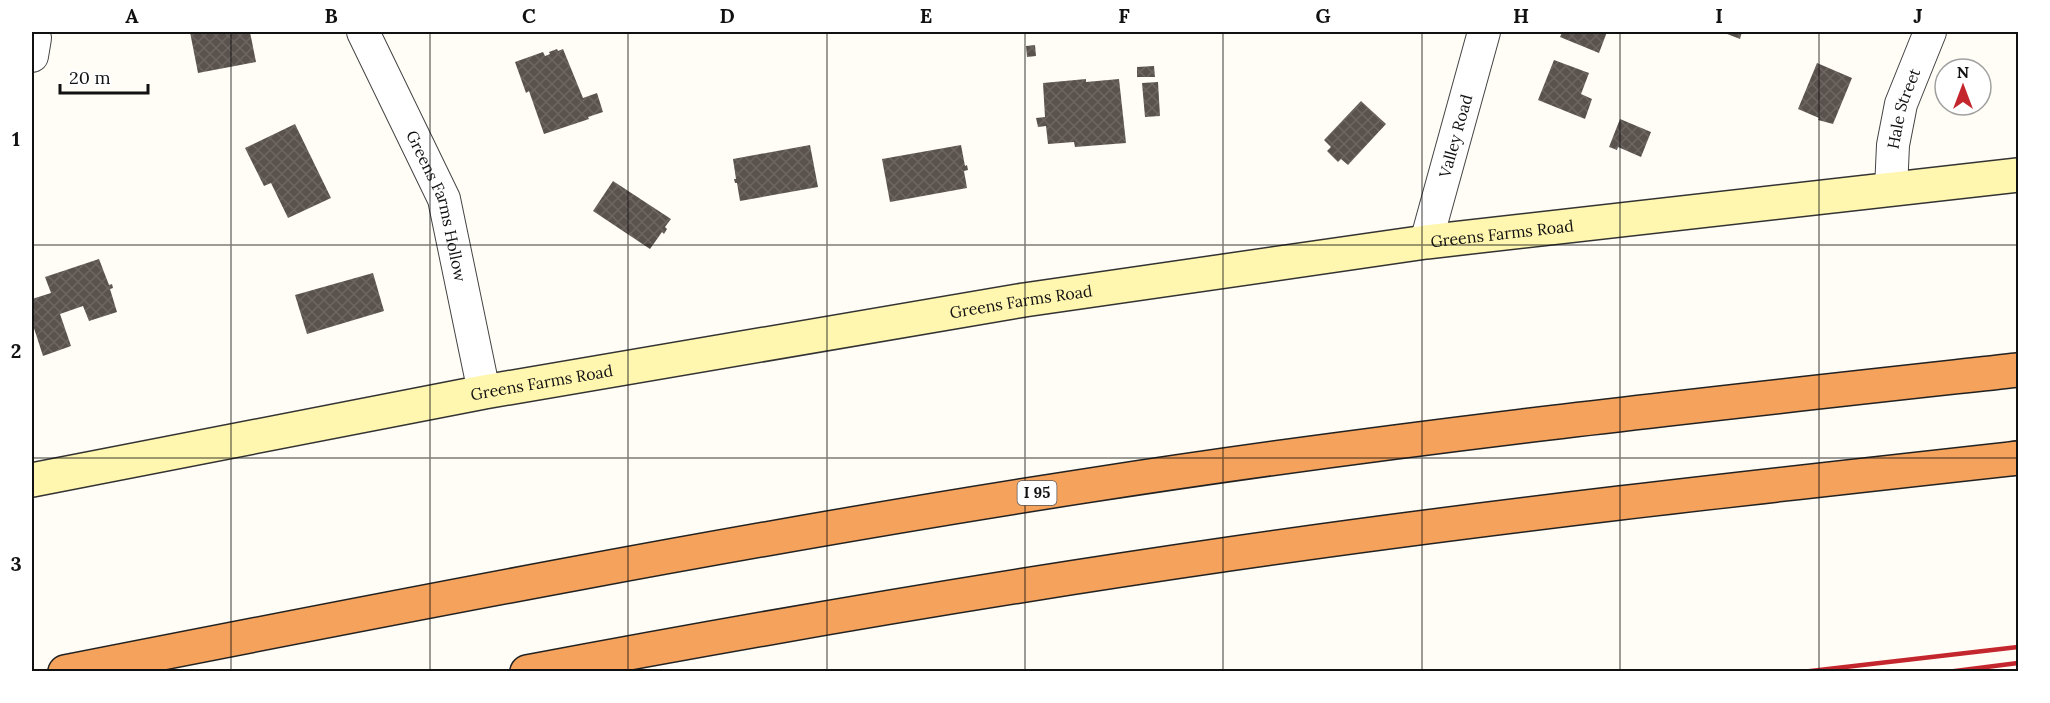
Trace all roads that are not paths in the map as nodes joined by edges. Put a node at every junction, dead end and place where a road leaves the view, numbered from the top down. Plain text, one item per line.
1 (33, 32) edge
2 (363, 32) edge
3 (1484, 32) edge
4 (1930, 32) edge
5 (32, 56) edge
6 (2019, 176) edge
7 (1891, 189) junction
8 (1426, 242) junction
9 (2019, 370) edge
10 (484, 392) junction
11 (2019, 458) edge
12 (32, 480) edge
13 (64, 672) edge
14 (527, 672) edge

1 - 5 street
2 - 10 street, Greens Farms Hollow
3 - 8 street, Valley Road
4 - 7 street, Hale Street
6 - 7 main road, Greens Farms Road
7 - 8 main road, Greens Farms Road
8 - 10 main road, Greens Farms Road
9 - 13 highway, I 95
10 - 12 main road, Greens Farms Road
11 - 14 highway

